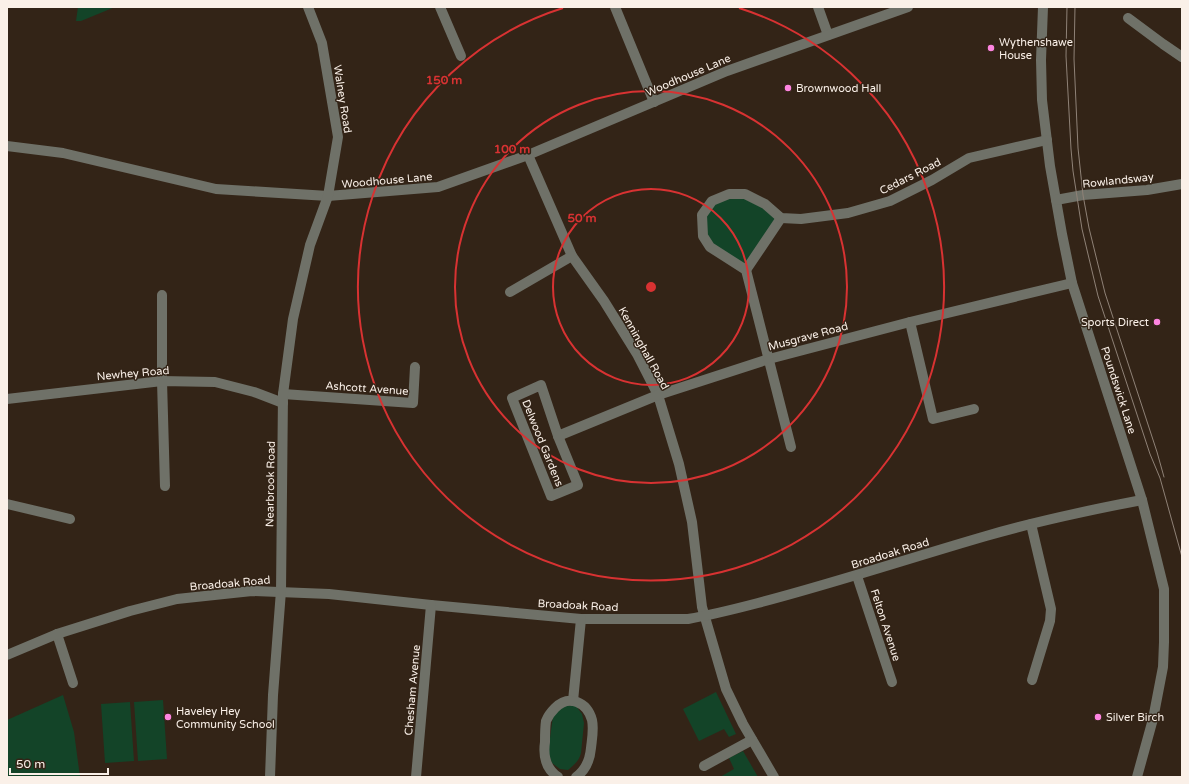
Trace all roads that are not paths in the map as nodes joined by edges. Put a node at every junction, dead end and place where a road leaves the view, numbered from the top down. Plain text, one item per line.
1 (308, 7) edge
2 (440, 7) edge
3 (615, 7) edge
4 (818, 7) edge
5 (908, 7) edge
6 (1043, 7) edge
7 (1128, 18) dead end
8 (828, 35) junction
9 (462, 56) dead end
10 (1182, 57) edge
11 (654, 102) junction
12 (1047, 140) junction
13 (7, 146) edge
14 (528, 155) junction
15 (1182, 184) edge
16 (328, 196) junction
17 (1056, 200) junction
18 (781, 218) junction
19 (572, 256) junction
20 (746, 270) junction
21 (1072, 283) junction
22 (510, 292) dead end
23 (162, 296) dead end
24 (910, 322) junction
25 (768, 359) junction
26 (415, 367) dead end
27 (162, 381) junction
28 (658, 396) junction
29 (283, 398) junction
30 (7, 399) edge
31 (974, 409) dead end
32 (558, 436) junction
33 (791, 447) dead end
34 (165, 486) dead end
35 (1142, 500) junction
36 (7, 504) edge
37 (70, 519) dead end
38 (1031, 524) junction
39 (857, 576) junction
40 (281, 591) junction
41 (431, 605) junction
42 (705, 616) junction
43 (581, 619) junction
44 (57, 634) junction
45 (7, 655) edge
46 (1032, 680) dead end
47 (892, 682) dead end
48 (73, 683) dead end
49 (573, 701) junction
50 (752, 740) junction
51 (704, 766) dead end
52 (270, 777) edge
53 (416, 777) edge
54 (558, 777) edge
55 (576, 777) edge
56 (774, 777) edge
57 (1137, 777) edge

1 - 16 street, Walney Road
2 - 9 street
3 - 11 street
4 - 8 street
5 - 8 street, Woodhouse Lane
6 - 12 street, Poundswick Lane
7 - 10 street
8 - 11 street, Woodhouse Lane
11 - 14 street, Woodhouse Lane
12 - 17 street, Poundswick Lane
12 - 18 street, Cedars Road
13 - 16 street, Woodhouse Lane
14 - 16 street, Woodhouse Lane
14 - 19 street, Kenninghall Road
15 - 17 street, Rowlandsway
16 - 29 street, Nearbrook Road
17 - 21 street, Poundswick Lane
18 - 20 street
18 - 20 street
19 - 22 street
19 - 28 street, Kenninghall Road
20 - 25 street
21 - 24 street, Musgrave Road
21 - 35 street, Poundswick Lane
23 - 27 street
24 - 25 street, Musgrave Road
24 - 31 street
25 - 28 street, Musgrave Road
25 - 33 street
26 - 29 street, Ashcott Avenue
27 - 29 street, Newhey Road
27 - 30 street, Newhey Road
27 - 34 street
28 - 32 street, Musgrave Road
28 - 42 street, Kenninghall Road
29 - 40 street, Nearbrook Road
32 - 32 street, Delwood Gardens
35 - 38 street, Broadoak Road
35 - 57 street, Poundswick Lane
36 - 37 street
38 - 39 street, Broadoak Road
38 - 46 street
39 - 42 street, Broadoak Road
39 - 47 street, Felton Avenue
40 - 41 street, Broadoak Road
40 - 44 street, Broadoak Road
40 - 52 street, Nearbrook Road
41 - 43 street, Broadoak Road
41 - 53 street, Chesham Avenue
42 - 43 street, Broadoak Road
42 - 50 street, Kenninghall Road
43 - 49 street
44 - 45 street, Broadoak Road
44 - 48 street
49 - 54 street
49 - 55 street
50 - 51 street
50 - 56 street, Kenninghall Road

